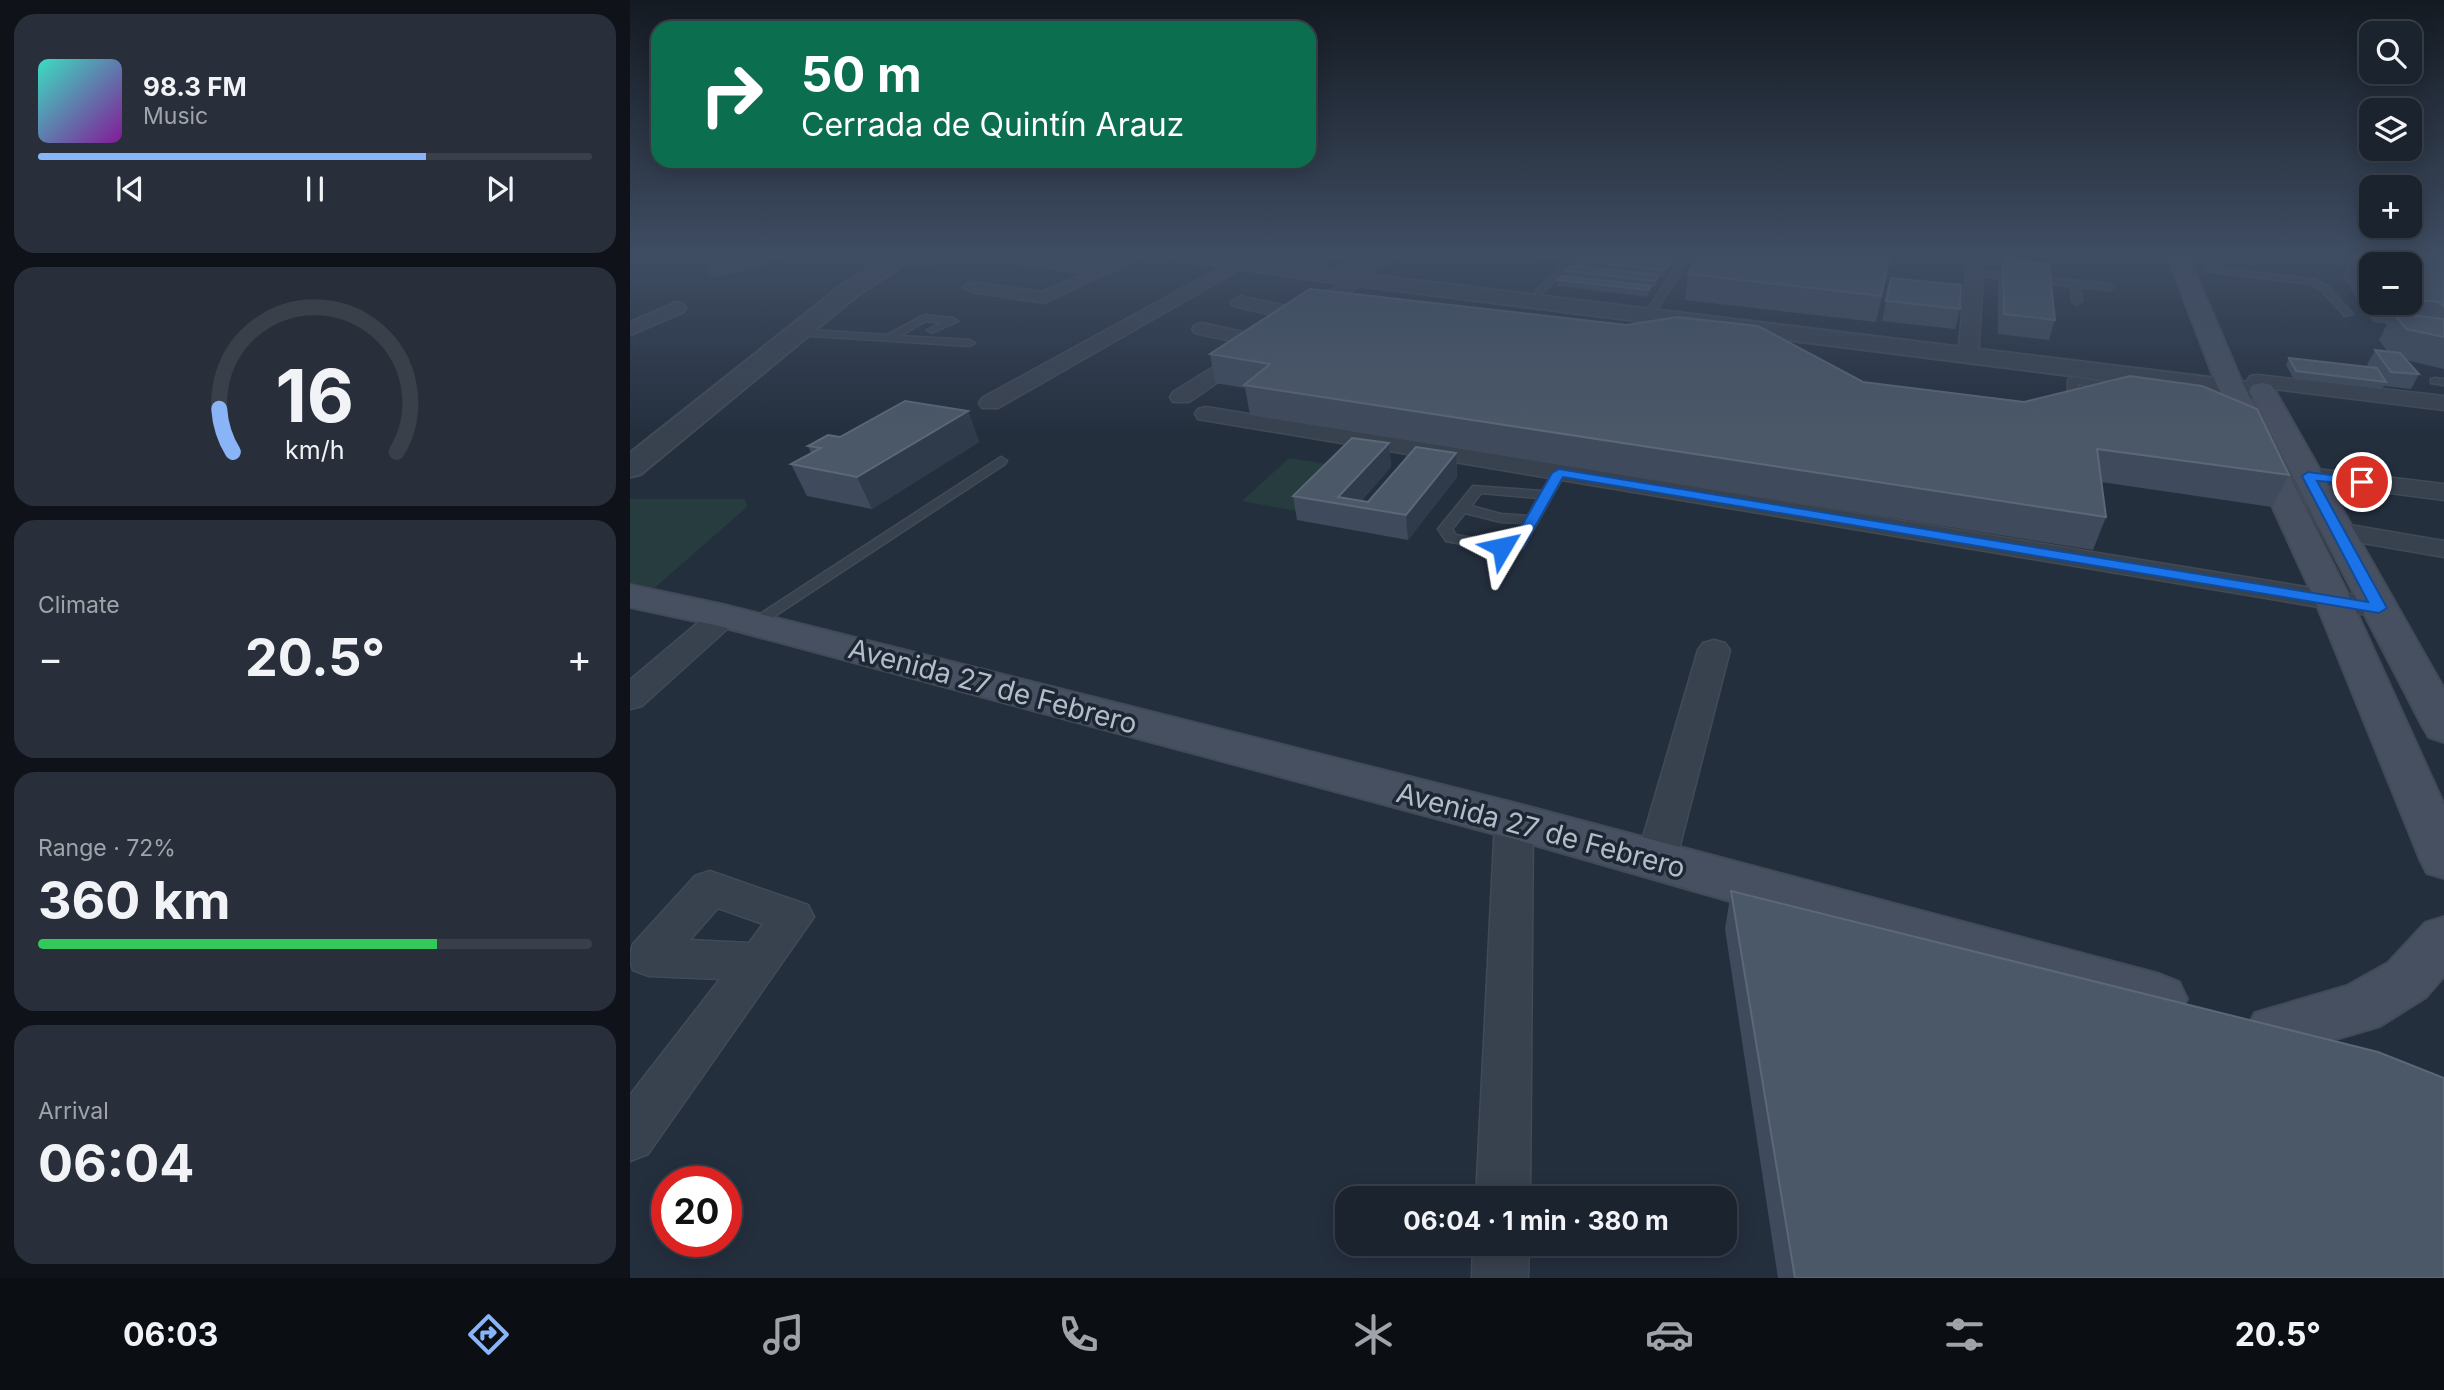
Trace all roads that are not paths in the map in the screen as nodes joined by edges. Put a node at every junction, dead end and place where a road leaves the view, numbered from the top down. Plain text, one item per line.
1 (664, 314) edge
2 (819, 314) edge
3 (1144, 314) edge
4 (1297, 314) edge
5 (1664, 314) edge
6 (1972, 314) edge
7 (2212, 314) edge
8 (1304, 315) joint
9 (630, 329) edge
10 (1202, 329) dead end
11 (932, 330) dead end
12 (796, 332) junction
13 (889, 338) junction
14 (1263, 342) junction
15 (970, 343) dead end
16 (1912, 344) junction
17 (1969, 346) junction
18 (2186, 395) edge
19 (1181, 397) dead end
20 (2239, 398) junction
21 (990, 402) dead end
22 (2444, 403) edge
23 (2087, 408) edge
24 (1206, 414) dead end
25 (2444, 414) edge
26 (1001, 461) dead end
27 (630, 468) edge
28 (2308, 476) junction
29 (1552, 484) junction
30 (2444, 492) edge
31 (1462, 508) junction
32 (1532, 520) junction
33 (2337, 531) junction
34 (2444, 549) edge
35 (630, 597) edge
36 (2333, 600) junction
37 (2379, 608) junction
38 (738, 620) junction
39 (1714, 650) dead end
40 (630, 698) edge
41 (2444, 727) edge
42 (1514, 821) junction
43 (2444, 859) edge
44 (1656, 860) junction
45 (2444, 939) edge
46 (760, 962) dead end
47 (2235, 1020) junction
48 (2340, 1054) edge
49 (630, 1136) edge
50 (1503, 1186) edge
51 (1501, 1256) edge
52 (1500, 1278) edge

1 - 9 street
2 - 12 street
3 - 21 street
4 - 8 street
5 - 16 street
6 - 17 street
7 - 20 main road
8 - 14 street
10 - 14 street
11 - 13 lane
12 - 13 lane
12 - 27 street
13 - 15 lane
14 - 19 street
16 - 17 street
16 - 20 street
17 - 20 street
18 - 23 lane
20 - 22 street
20 - 25 street
20 - 28 main road
20 - 36 main road
24 - 29 street
26 - 38 lane
28 - 30 street
28 - 33 main road
29 - 31 lane
29 - 32 lane
29 - 36 street
31 - 32 lane
31 - 32 lane
33 - 34 street
33 - 37 main road
35 - 38 main road, Avenida 27 de Febrero
36 - 37 street
36 - 43 main road
37 - 41 main road
38 - 40 street
38 - 42 main road, Avenida 27 de Febrero
39 - 44 street
42 - 44 main road, Avenida 27 de Febrero
42 - 50 street
44 - 47 main road, Avenida 27 de Febrero
45 - 47 main road
46 - 49 street
47 - 48 main road, Avenida 27 de Febrero
51 - 52 street

